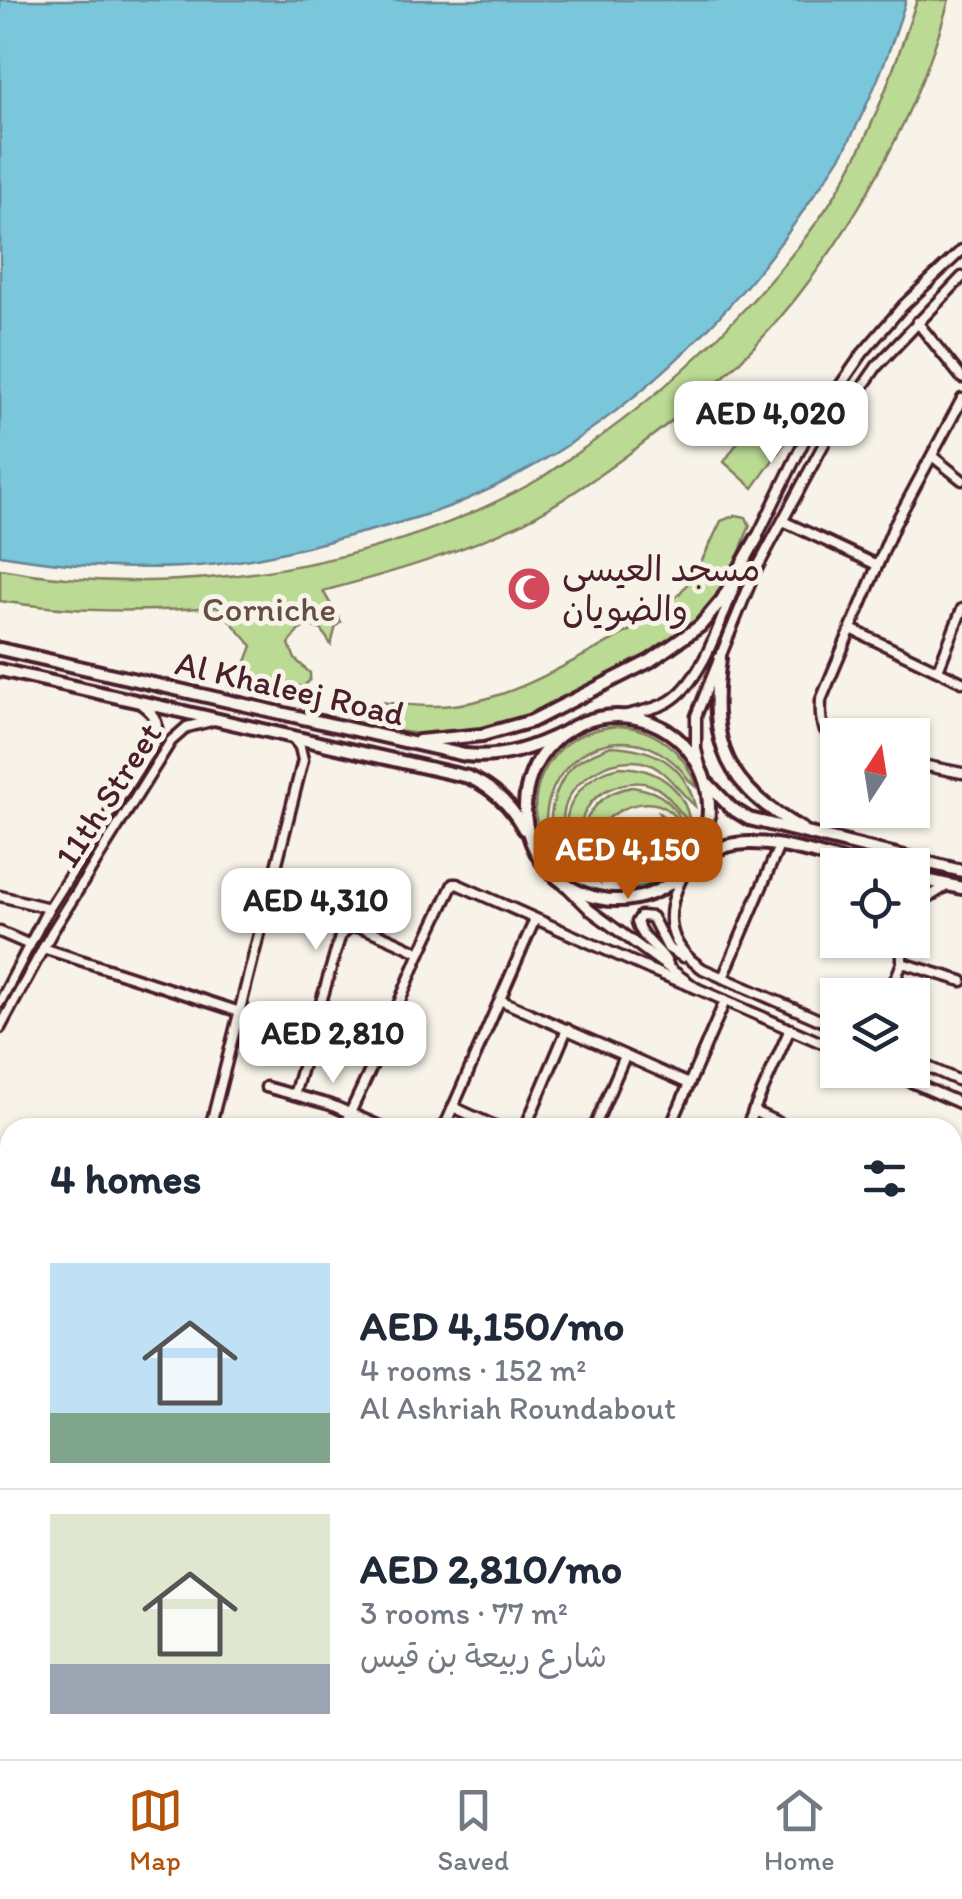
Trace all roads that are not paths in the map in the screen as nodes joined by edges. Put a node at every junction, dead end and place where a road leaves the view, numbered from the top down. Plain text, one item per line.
1 (962, 250) edge
2 (962, 276) edge
3 (917, 322) junction
4 (962, 378) edge
5 (962, 399) edge
6 (932, 456) junction
7 (962, 480) edge
8 (783, 521) junction
9 (756, 538) junction
10 (877, 565) junction
11 (962, 608) edge
12 (851, 629) junction
13 (0, 650) edge
14 (720, 658) junction
15 (0, 670) edge
16 (938, 670) junction
17 (962, 682) edge
18 (134, 701) junction
19 (622, 716) junction
20 (820, 718) edge
21 (220, 720) junction
22 (567, 731) junction
23 (292, 736) junction
24 (396, 740) junction
25 (326, 744) junction
26 (302, 760) junction
27 (930, 767) edge
28 (962, 774) edge
29 (703, 777) junction
30 (110, 815) junction
31 (122, 823) junction
32 (812, 835) junction
33 (531, 843) junction
34 (779, 846) junction
35 (820, 856) edge
36 (688, 868) junction
37 (962, 871) edge
38 (930, 882) edge
39 (564, 884) junction
40 (948, 886) junction
41 (962, 888) edge
42 (0, 896) edge
43 (930, 896) edge
44 (49, 908) junction
45 (535, 919) junction
46 (0, 932) edge
47 (30, 945) junction
48 (43, 948) junction
49 (420, 953) junction
50 (902, 958) edge
51 (688, 959) junction
52 (902, 963) junction
53 (671, 969) junction
54 (723, 978) junction
55 (896, 978) edge
56 (962, 981) edge
57 (696, 988) junction
58 (500, 1000) junction
59 (725, 1001) junction
60 (0, 1002) edge
61 (240, 1012) junction
62 (820, 1020) edge
63 (0, 1028) edge
64 (790, 1029) junction
65 (567, 1030) junction
66 (820, 1042) edge
67 (625, 1056) junction
68 (930, 1068) edge
69 (962, 1082) edge
70 (689, 1084) junction
71 (266, 1087) dead end
72 (925, 1088) edge
73 (294, 1095) junction
74 (962, 1104) edge
75 (454, 1107) junction
76 (753, 1111) junction
77 (352, 1112) junction
78 (213, 1118) edge
79 (349, 1118) edge
80 (364, 1118) edge
81 (449, 1118) edge
82 (478, 1118) edge
83 (528, 1118) edge
84 (598, 1118) edge
85 (674, 1118) edge
86 (750, 1118) edge
87 (768, 1118) edge

1 - 9 street
2 - 3 street
3 - 4 street
3 - 8 street
5 - 6 street
6 - 7 street
6 - 10 street
8 - 10 street
8 - 14 street
9 - 19 street
9 - 24 main road
10 - 12 street
11 - 16 street
12 - 16 street
12 - 20 street
13 - 24 main road, Al Khaleej Road
14 - 29 street
14 - 32 main road
15 - 18 main road, Al Khaleej Road
16 - 17 street
18 - 21 main road, Al Khaleej Road
18 - 30 street, 11th Street
19 - 22 main road
19 - 29 main road
21 - 23 main road, Al Khaleej Road
21 - 31 street, 11th Street
22 - 24 main road, Al Khaleej Road
22 - 33 main road
23 - 25 main road, Al Khaleej Road
23 - 26 street
25 - 26 street
25 - 33 main road, Al Khaleej Road
26 - 61 street
27 - 28 street
29 - 32 main road
29 - 36 main road
30 - 31 street
30 - 44 street, 11th Street
31 - 48 street, 11th Street
32 - 37 main road
33 - 39 main road
34 - 35 main road
34 - 36 main road
34 - 54 street
36 - 39 main road
36 - 51 street
38 - 40 main road
39 - 53 street
40 - 41 main road
40 - 43 street
42 - 44 street
44 - 47 street, 11th Street
45 - 49 street
45 - 57 street
45 - 58 street
46 - 47 street
47 - 60 street, 11th Street
48 - 61 street
48 - 63 street, 11th Street
49 - 73 street
49 - 77 street
50 - 52 street
51 - 53 street
51 - 54 street
52 - 55 street
52 - 56 street
53 - 57 street
54 - 62 street
57 - 59 street
58 - 65 street
58 - 75 street
59 - 64 street
59 - 70 street
61 - 78 street
64 - 66 street
64 - 76 street
65 - 67 street
65 - 83 street
67 - 70 street
67 - 84 street
68 - 69 street
70 - 85 street
71 - 73 street
72 - 74 street
73 - 77 street
75 - 81 street
75 - 82 street
76 - 86 street
76 - 87 street
77 - 79 street
77 - 80 street

